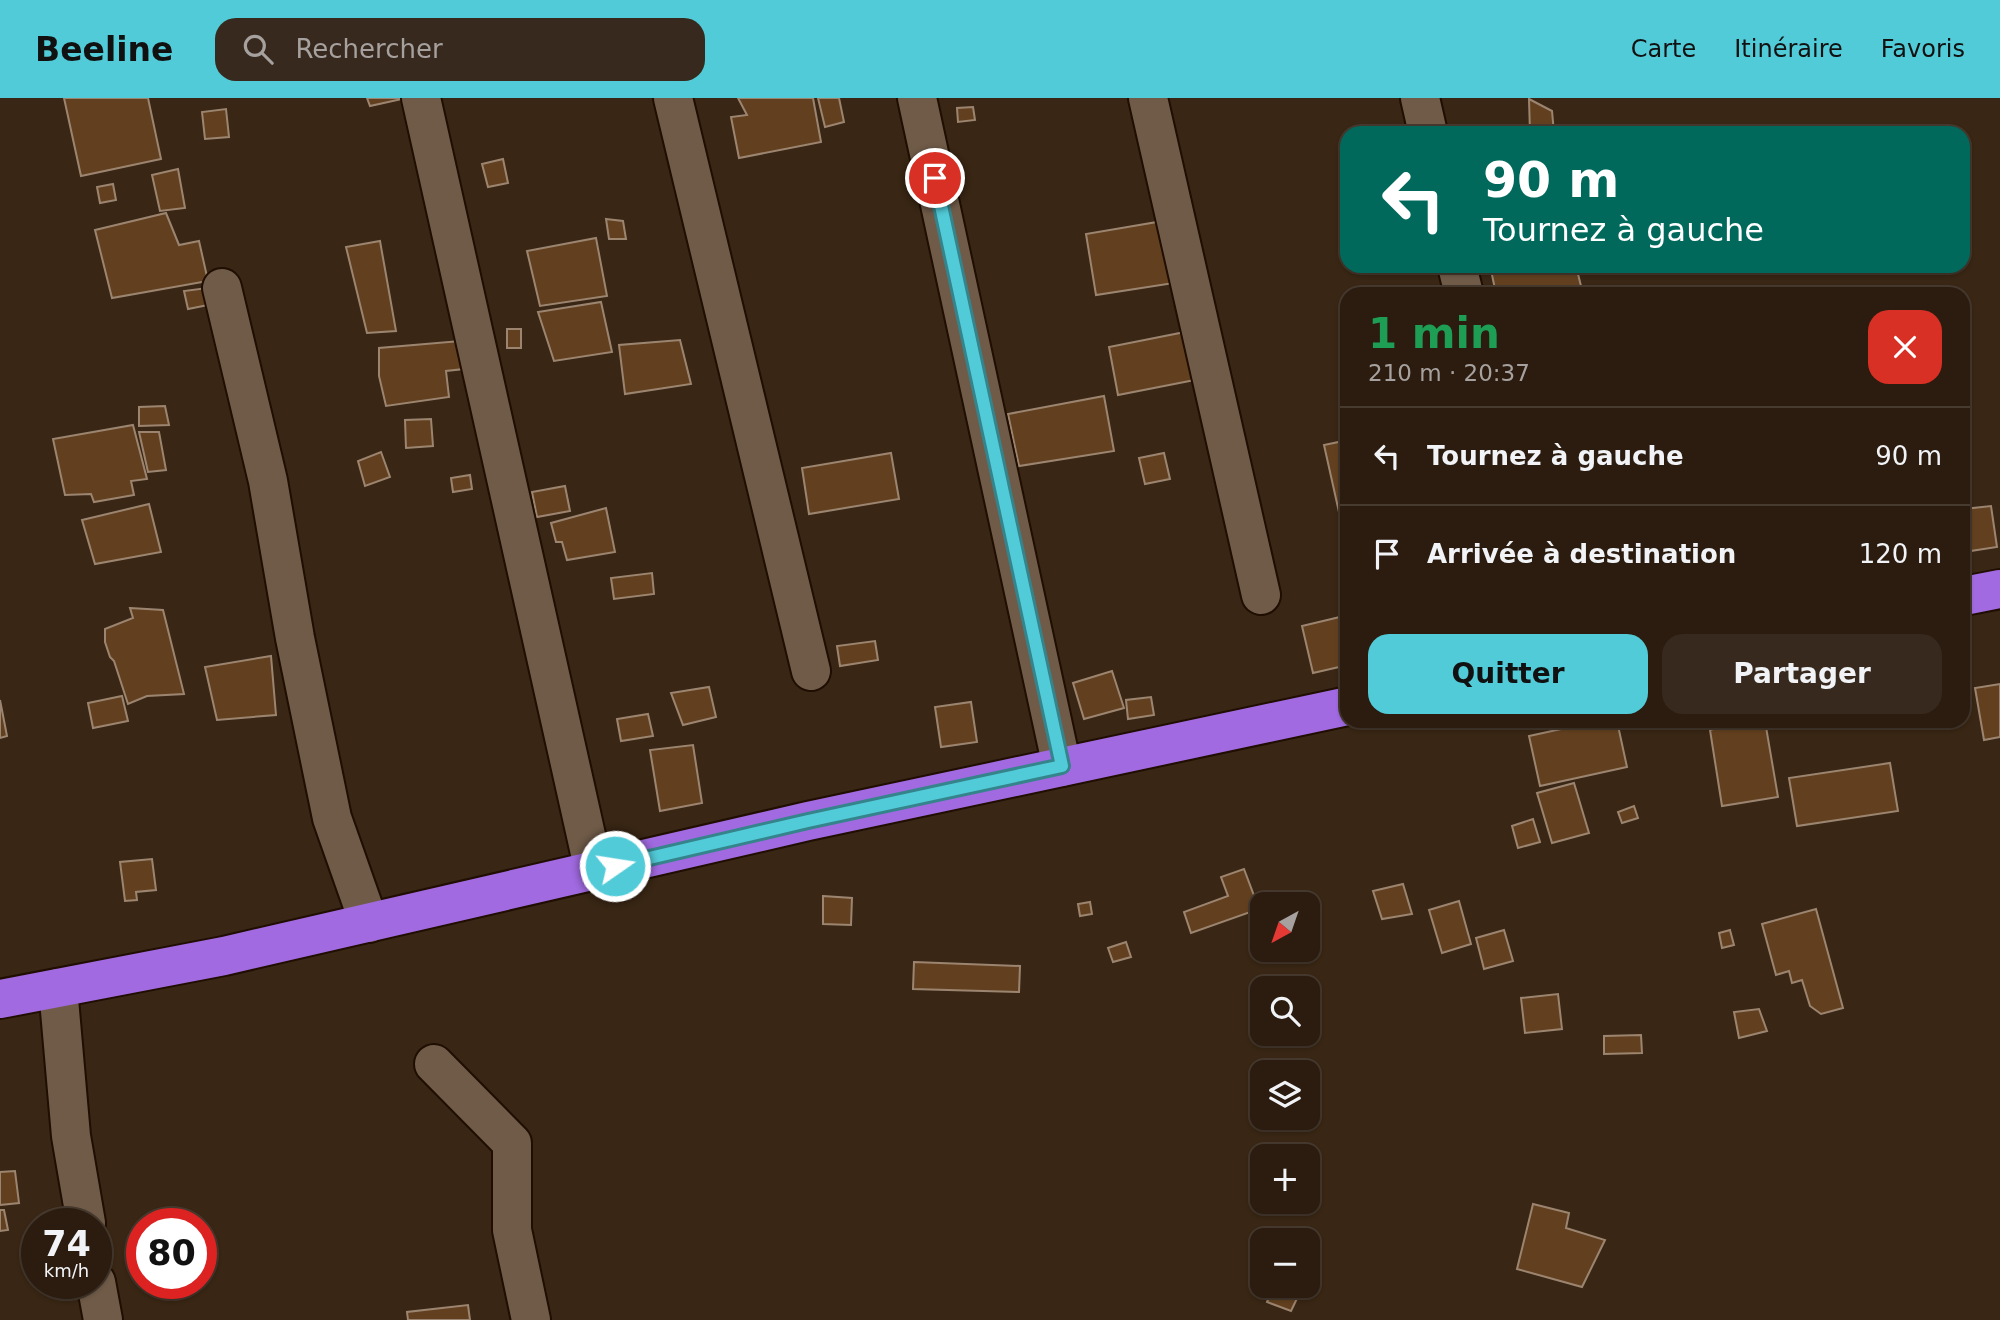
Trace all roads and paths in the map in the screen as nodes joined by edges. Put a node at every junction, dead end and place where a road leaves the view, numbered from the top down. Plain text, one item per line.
1 (421, 98) edge
2 (673, 98) edge
3 (917, 98) edge
4 (1148, 98) edge
5 (1420, 98) edge
6 (1426, 126) edge
7 (222, 288) dead end
8 (2000, 589) edge
9 (1261, 595) dead end
10 (1970, 595) edge
11 (811, 671) dead end
12 (1340, 708) edge
13 (1062, 766) junction
14 (594, 871) junction
15 (369, 923) junction
16 (58, 988) junction
17 (0, 999) edge
18 (434, 1064) dead end
19 (83, 1208) edge
20 (99, 1299) edge
21 (103, 1320) edge
22 (531, 1320) edge

1 - 14 street
2 - 11 street
3 - 13 street
4 - 9 street
5 - 6 street
7 - 15 street
8 - 10 highway
12 - 13 highway
13 - 14 highway
14 - 15 highway
15 - 16 highway
16 - 17 highway
16 - 19 street
18 - 22 street
20 - 21 street

